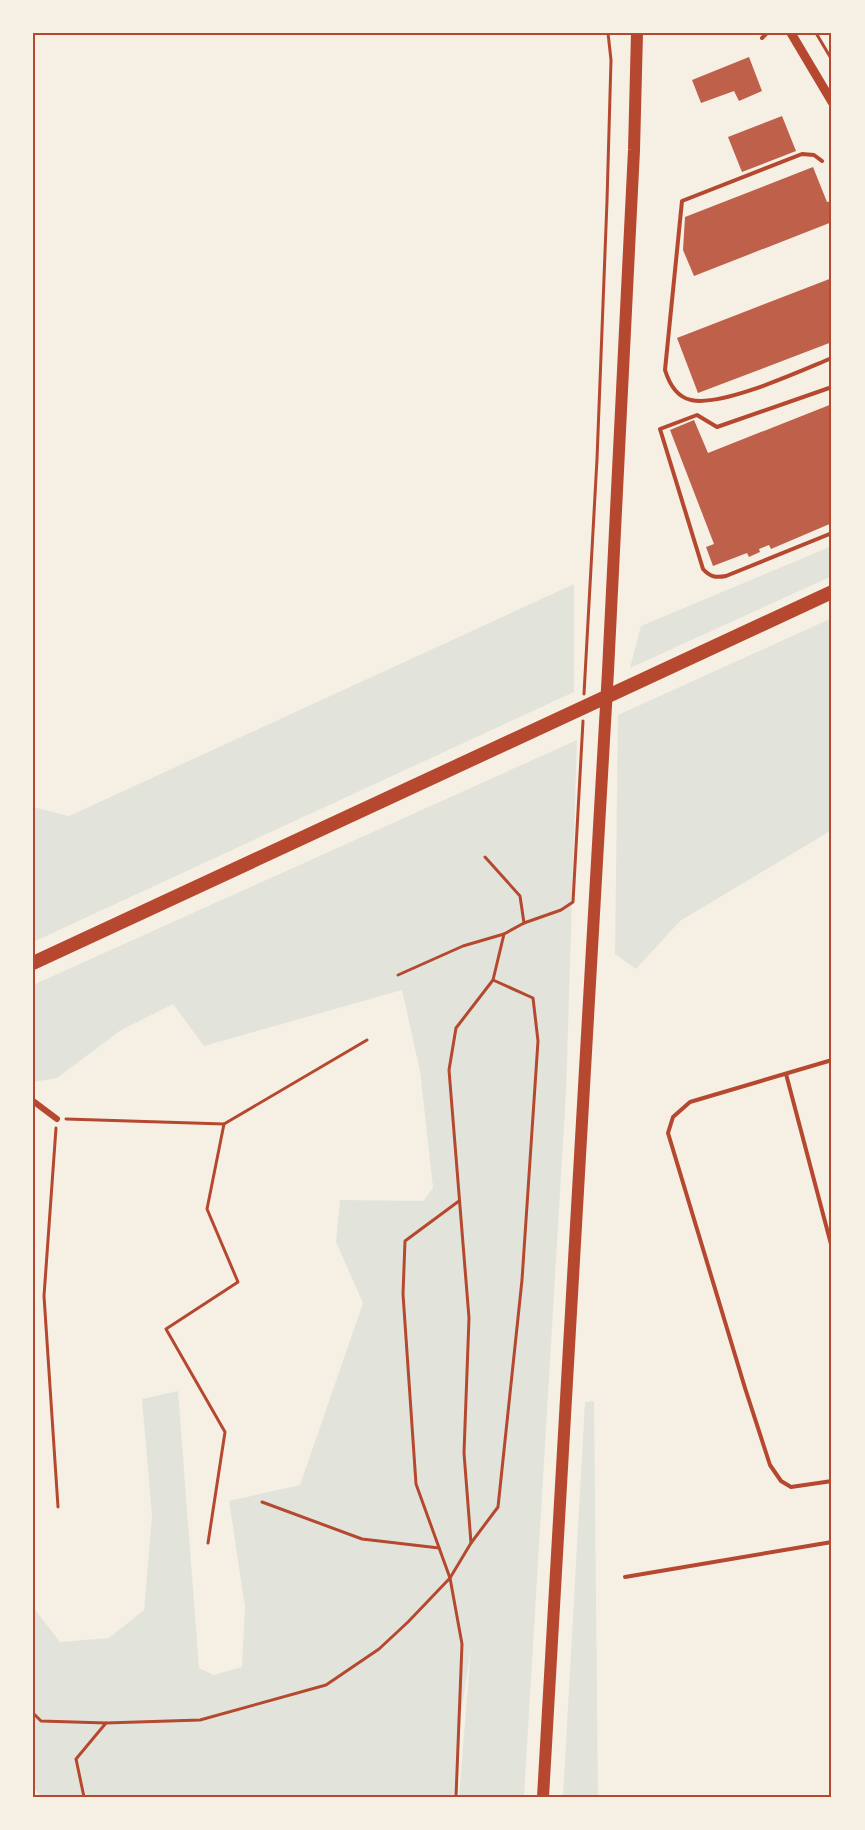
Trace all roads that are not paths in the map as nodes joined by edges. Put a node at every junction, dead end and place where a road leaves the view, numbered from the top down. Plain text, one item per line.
1 (636, 33) edge
2 (767, 33) edge
3 (791, 33) edge
4 (762, 38) dead end
5 (832, 102) edge
6 (822, 161) dead end
7 (832, 358) edge
8 (832, 387) edge
9 (832, 532) edge
10 (832, 591) edge
11 (832, 600) edge
12 (625, 692) junction
13 (577, 714) junction
14 (33, 963) edge
15 (33, 970) edge
16 (832, 1060) edge
17 (786, 1074) junction
18 (33, 1101) edge
19 (57, 1119) road end
20 (832, 1248) edge
21 (832, 1481) edge
22 (832, 1542) edge
23 (625, 1577) dead end
24 (543, 1797) edge

1 - 24 highway
2 - 4 lane
3 - 5 street
6 - 7 lane
8 - 9 lane
10 - 12 highway
11 - 12 highway
12 - 13 highway
13 - 14 highway
13 - 15 highway
16 - 17 lane
17 - 20 lane
17 - 21 lane
18 - 19 street
22 - 23 lane

